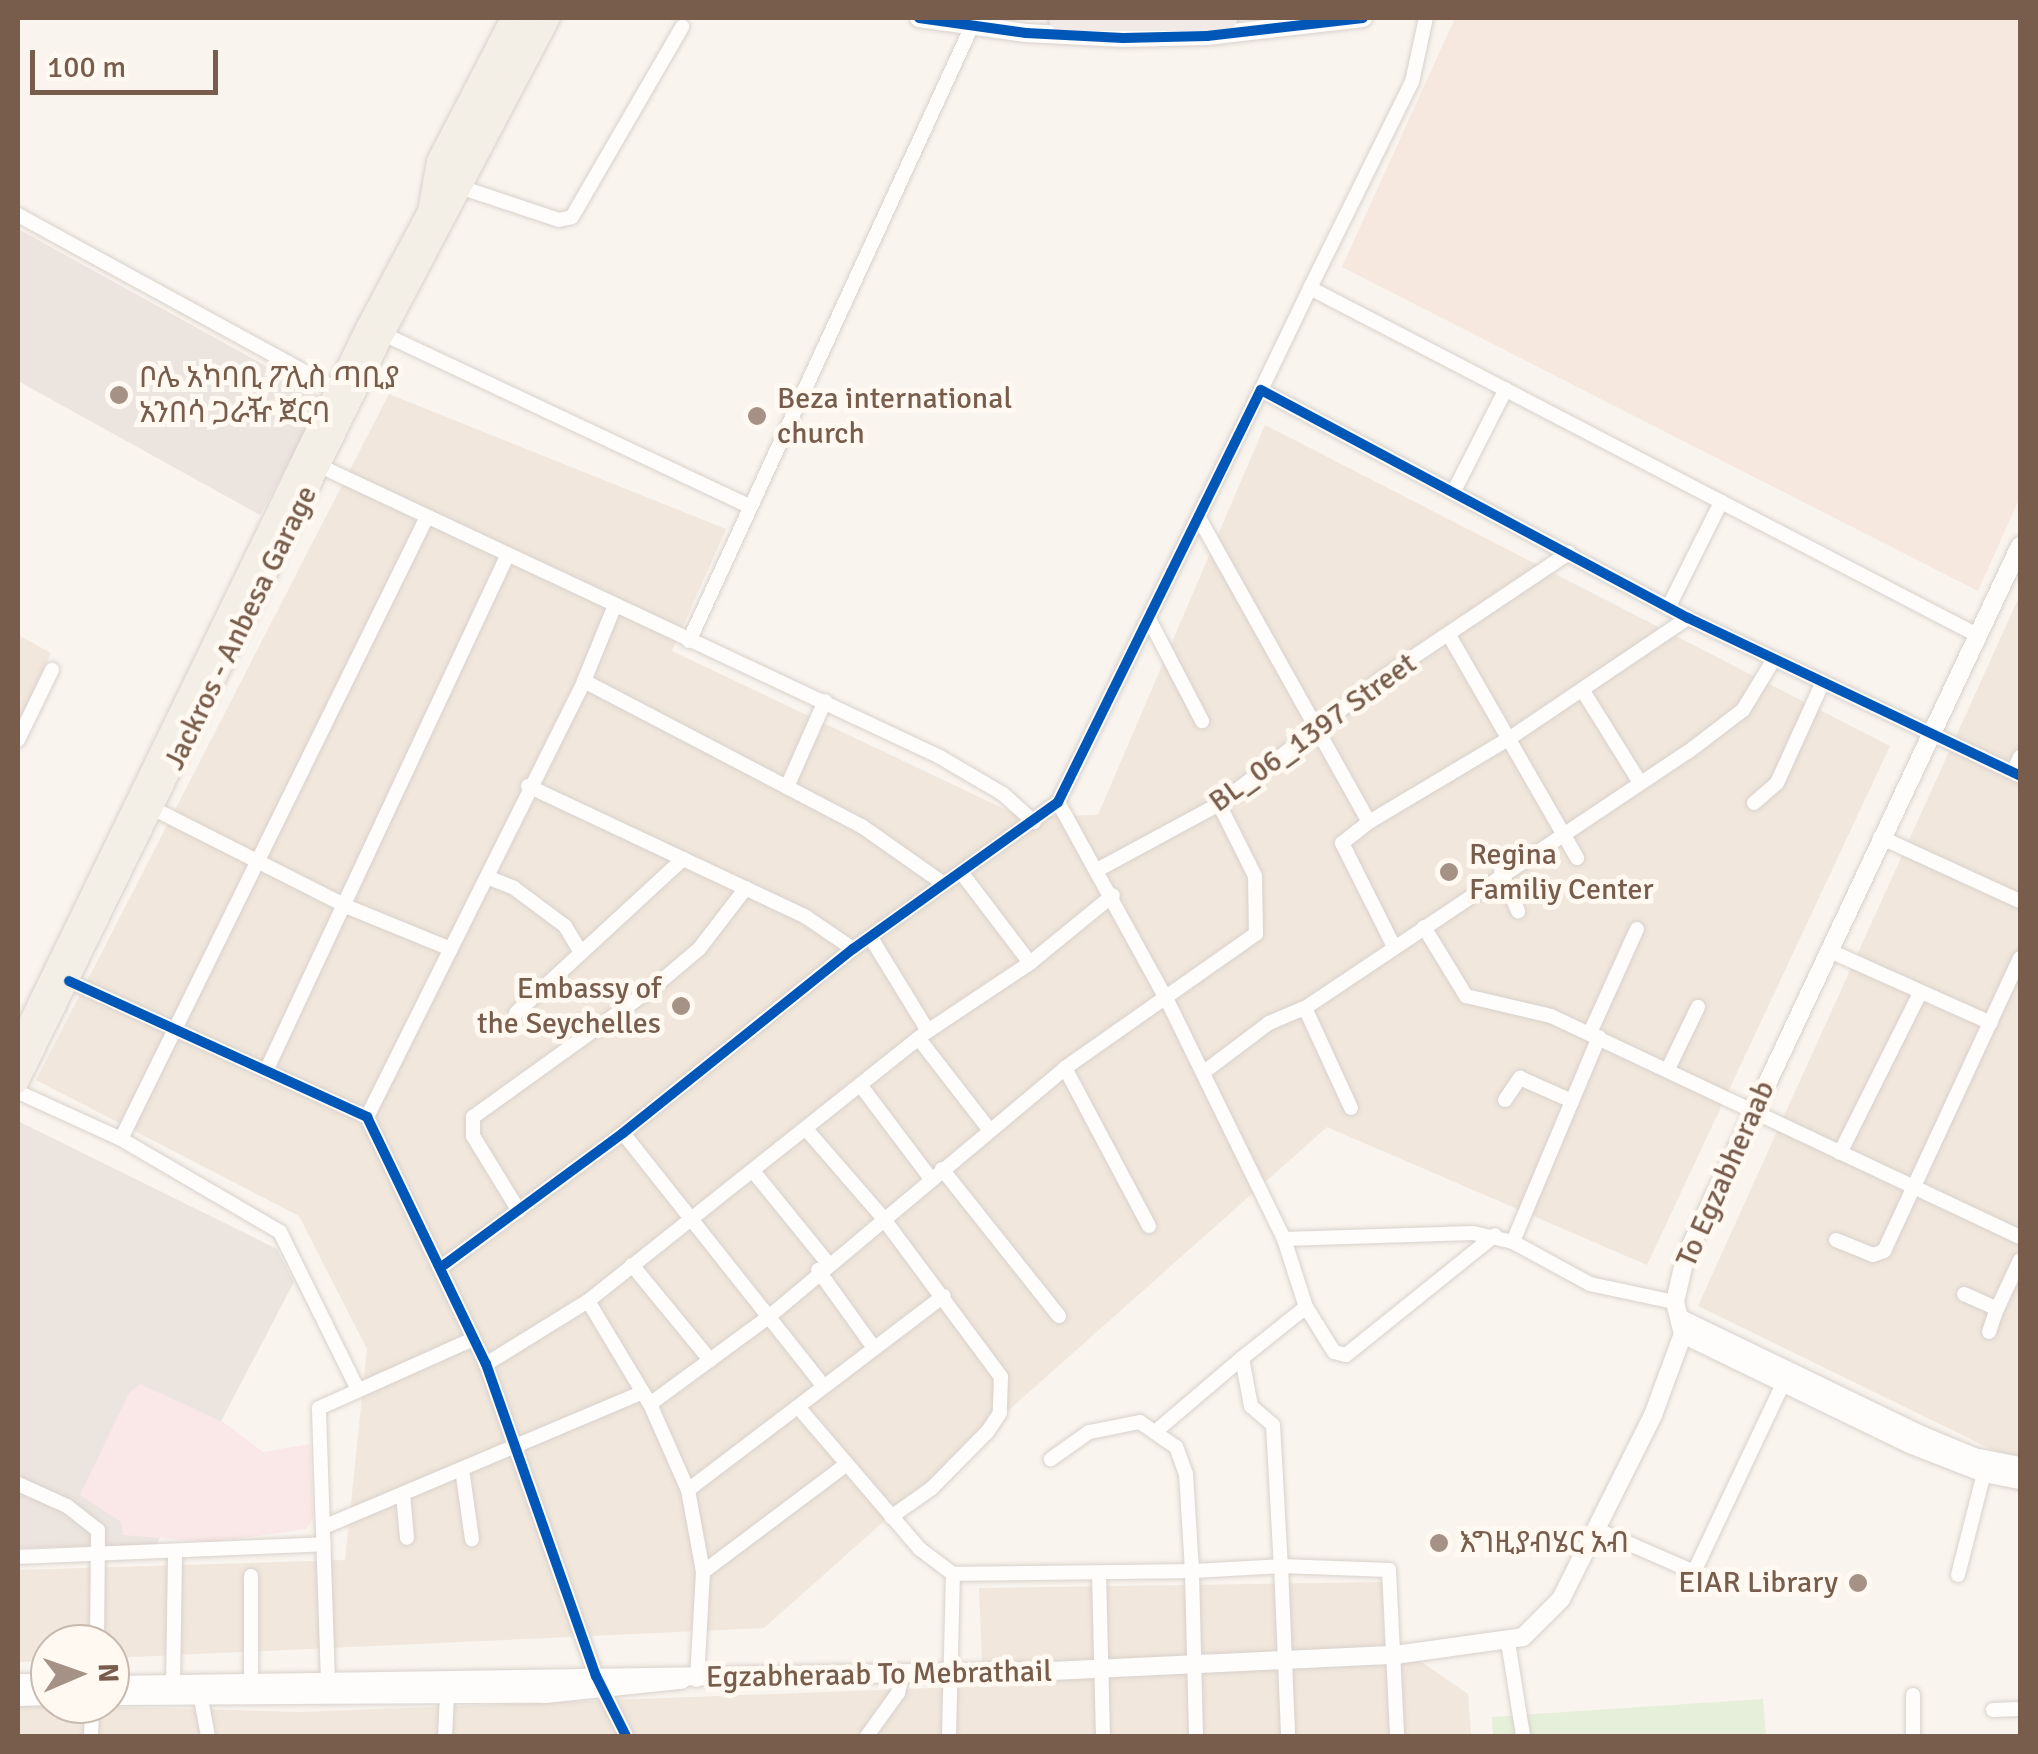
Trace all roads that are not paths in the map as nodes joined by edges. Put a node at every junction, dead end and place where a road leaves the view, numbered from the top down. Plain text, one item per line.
1 (512, 18) edge
2 (531, 18) edge
3 (550, 18) edge
4 (564, 18) edge
5 (919, 18) edge
6 (1061, 18) edge
7 (1224, 18) edge
8 (1363, 18) edge
9 (1426, 18) edge
10 (972, 26) junction
11 (682, 27) dead end
12 (458, 181) junction
13 (429, 211) junction
14 (18, 214) edge
15 (1310, 288) junction
16 (376, 330) junction
17 (1506, 389) junction
18 (337, 390) junction
19 (1261, 390) junction
20 (320, 466) junction
21 (1456, 489) junction
22 (1721, 502) junction
23 (748, 505) junction
24 (1199, 518) junction
25 (426, 519) junction
26 (2020, 546) edge
27 (1569, 553) junction
28 (507, 556) junction
29 (615, 605) junction
30 (1668, 608) junction
31 (1688, 618) junction
32 (1150, 621) junction
33 (232, 627) junction
34 (1979, 636) junction
35 (1450, 637) junction
36 (690, 641) junction
37 (1774, 660) junction
38 (52, 670) dead end
39 (584, 681) junction
40 (1822, 684) junction
41 (1583, 691) junction
42 (825, 702) junction
43 (1202, 721) dead end
44 (1318, 724) junction
45 (1929, 736) junction
46 (1510, 738) junction
47 (18, 740) edge
48 (2020, 757) edge
49 (2017, 774) edge
50 (1639, 781) junction
51 (528, 786) junction
52 (786, 787) junction
53 (1058, 802) junction
54 (1754, 803) dead end
55 (1219, 804) junction
56 (154, 808) junction
57 (1034, 822) junction
58 (1369, 822) junction
59 (1565, 829) junction
60 (1880, 837) junction
61 (260, 858) junction
62 (1578, 858) dead end
63 (683, 859) junction
64 (1099, 869) junction
65 (961, 872) junction
66 (1500, 872) junction
67 (488, 877) junction
68 (944, 884) junction
69 (746, 888) junction
70 (1113, 895) junction
71 (2020, 902) edge
72 (348, 906) junction
73 (1518, 911) dead end
74 (1424, 927) junction
75 (1636, 928) dead end
76 (871, 938) junction
77 (1393, 945) junction
78 (451, 949) junction
79 (853, 950) junction
80 (1830, 951) junction
81 (581, 953) junction
82 (2020, 958) edge
83 (1030, 963) junction
84 (69, 981) junction
85 (1920, 993) junction
86 (1167, 1000) junction
87 (1698, 1007) dead end
88 (1305, 1008) junction
89 (516, 1013) dead end
90 (1991, 1023) junction
91 (176, 1029) junction
92 (923, 1035) junction
93 (1594, 1036) junction
94 (18, 1046) edge
95 (1064, 1068) junction
96 (1668, 1069) junction
97 (266, 1072) junction
98 (1204, 1072) junction
99 (18, 1083) edge
100 (861, 1086) junction
101 (18, 1092) edge
102 (1506, 1100) dead end
103 (1572, 1101) junction
104 (1350, 1108) dead end
105 (1753, 1112) junction
106 (367, 1117) junction
107 (988, 1128) junction
108 (806, 1129) junction
109 (624, 1133) junction
110 (121, 1138) junction
111 (1840, 1154) junction
112 (753, 1171) junction
113 (937, 1174) junction
114 (1914, 1189) junction
115 (519, 1211) junction
116 (883, 1218) junction
117 (692, 1220) junction
118 (1149, 1226) dead end
119 (1495, 1235) junction
120 (2020, 1237) edge
121 (1284, 1239) junction
122 (1836, 1240) dead end
123 (1513, 1242) junction
124 (2020, 1260) edge
125 (444, 1265) junction
126 (632, 1265) junction
127 (823, 1266) junction
128 (1964, 1294) dead end
129 (944, 1296) junction
130 (588, 1301) junction
131 (1306, 1307) junction
132 (1997, 1309) junction
133 (771, 1315) junction
134 (1059, 1316) dead end
135 (1679, 1318) junction
136 (1989, 1332) dead end
137 (473, 1338) junction
138 (874, 1348) junction
139 (1242, 1358) junction
140 (710, 1360) junction
141 (486, 1364) junction
142 (1786, 1378) junction
143 (823, 1386) junction
144 (358, 1388) junction
145 (647, 1398) junction
146 (799, 1408) junction
147 (1155, 1432) junction
148 (520, 1447) junction
149 (1051, 1460) dead end
150 (844, 1466) junction
151 (2020, 1466) edge
152 (462, 1468) junction
153 (1984, 1474) junction
154 (2020, 1480) edge
155 (18, 1484) edge
156 (688, 1490) junction
157 (404, 1494) junction
158 (891, 1517) junction
159 (326, 1526) junction
160 (1600, 1530) junction
161 (407, 1538) dead end
162 (472, 1540) dead end
163 (324, 1544) junction
164 (174, 1552) junction
165 (18, 1557) edge
166 (95, 1557) junction
167 (1281, 1566) junction
168 (702, 1572) junction
169 (1192, 1572) junction
170 (953, 1574) junction
171 (1099, 1574) junction
172 (251, 1576) dead end
173 (1958, 1576) dead end
174 (97, 1624) edge
175 (1508, 1642) junction
176 (1395, 1656) junction
177 (1349, 1657) joint
178 (1286, 1661) junction
179 (1195, 1666) junction
180 (1101, 1670) junction
181 (951, 1671) junction
182 (903, 1674) junction
183 (689, 1680) junction
184 (328, 1682) junction
185 (599, 1682) junction
186 (173, 1684) junction
187 (251, 1684) junction
188 (130, 1685) edge
189 (199, 1691) junction
190 (1914, 1694) dead end
191 (130, 1695) edge
192 (447, 1695) junction
193 (1993, 1710) dead end
194 (2020, 1710) edge
195 (208, 1736) edge
196 (446, 1736) edge
197 (626, 1736) edge
198 (868, 1736) edge
199 (950, 1736) edge
200 (1103, 1736) edge
201 (1196, 1736) edge
202 (1288, 1736) edge
203 (1397, 1736) edge
204 (1523, 1736) edge
205 (1913, 1736) edge

1 - 13 main road
2 - 12 main road
3 - 12 main road
4 - 12 main road
5 - 10 main road
6 - 7 highway
8 - 10 main road
9 - 15 street
10 - 23 street
11 - 12 street
12 - 13 main road
12 - 16 main road, Jackros - Anbesa Garage
13 - 16 main road
14 - 18 street
15 - 17 street
15 - 19 street
16 - 18 main road
16 - 20 main road, Jackros - Anbesa Garage
16 - 23 street
17 - 21 street
17 - 22 street
18 - 33 main road
19 - 21 street
19 - 24 street
20 - 25 street
20 - 33 main road, Jackros - Anbesa Garage
21 - 27 street
22 - 30 street
22 - 34 street
23 - 36 street
24 - 32 street
24 - 44 street
25 - 28 street
25 - 61 street
26 - 34 main road, To Egzabheraab
27 - 30 street
27 - 35 street, BL_06_1397 Street
28 - 29 street
28 - 72 street
29 - 36 street
29 - 39 street
30 - 31 street
31 - 37 street
31 - 41 street
32 - 43 street
32 - 53 street
33 - 56 main road, Jackros - Anbesa Garage
33 - 94 main road
34 - 45 main road, To Egzabheraab
35 - 44 street, BL_06_1397 Street
35 - 46 street
36 - 42 street
37 - 40 street
37 - 50 street
38 - 47 street
39 - 51 street
39 - 52 street
40 - 45 street
40 - 54 street
41 - 46 street
41 - 50 street
42 - 52 street
42 - 57 street
44 - 55 street, BL_06_1397 Street
44 - 58 street
45 - 49 street
45 - 60 main road, To Egzabheraab
46 - 58 street
46 - 59 street
48 - 49 street
50 - 59 street
51 - 63 street
51 - 67 street
52 - 68 street
53 - 57 street
53 - 64 street
55 - 64 street, BL_06_1397 Street
55 - 86 street
56 - 61 street
56 - 84 main road, Jackros - Anbesa Garage
57 - 65 street
58 - 77 street
59 - 62 street
59 - 66 street
60 - 71 street
60 - 80 main road, To Egzabheraab
61 - 72 street
61 - 91 street
63 - 69 street
63 - 81 street
64 - 70 street
65 - 68 street
65 - 83 street
66 - 73 street
66 - 74 street
67 - 78 street
67 - 81 street
68 - 76 street
69 - 79 street
69 - 115 street
70 - 83 street
70 - 86 street
72 - 78 street
72 - 97 street
74 - 77 street
74 - 93 street
75 - 93 street
76 - 79 street
76 - 92 street
77 - 88 street
78 - 106 street
79 - 109 street
80 - 85 street
80 - 105 main road, To Egzabheraab
81 - 89 street
82 - 90 street
83 - 92 street
84 - 91 street
84 - 99 main road, Jackros - Anbesa Garage
85 - 90 street
85 - 111 street
86 - 95 street
86 - 98 street
87 - 96 street
88 - 98 street
88 - 104 street
90 - 114 street
91 - 97 street
91 - 110 street
92 - 100 street
92 - 107 street
93 - 96 street
93 - 103 street
95 - 107 street
95 - 118 street
96 - 105 street
97 - 106 street
98 - 121 street
100 - 108 street
100 - 113 street
101 - 110 street
102 - 103 street
103 - 123 street
105 - 111 street
105 - 135 main road, To Egzabheraab
106 - 125 street
107 - 113 street
108 - 112 street
108 - 116 street
109 - 115 street
109 - 117 street
110 - 144 street
111 - 114 street
112 - 117 street
112 - 127 street
113 - 116 street
113 - 134 street
114 - 120 street
114 - 122 street
115 - 125 street
116 - 127 street
116 - 129 street
117 - 126 street
117 - 133 street
119 - 121 street
119 - 123 street
119 - 131 street
121 - 131 street
123 - 135 street
124 - 132 street
125 - 137 street
126 - 130 street
126 - 140 street
127 - 133 street
127 - 138 street
128 - 132 street
129 - 138 street
129 - 158 street
130 - 141 street
130 - 145 street
131 - 139 street
132 - 136 street
133 - 140 street
133 - 143 street
135 - 142 main road
135 - 160 main road, To Egzabheraab
137 - 141 street
137 - 144 street
138 - 143 street
139 - 147 street
139 - 167 street
140 - 145 street
141 - 148 street
142 - 151 main road
142 - 153 main road
142 - 160 street
143 - 146 street
144 - 159 street
145 - 148 street
145 - 156 street
146 - 150 street
146 - 156 street
147 - 149 street
147 - 169 street
148 - 152 street
148 - 185 street
150 - 158 street
150 - 168 street
152 - 157 street
152 - 162 street
153 - 154 main road
153 - 173 street
155 - 166 street
156 - 168 street
157 - 159 street
157 - 161 street
158 - 170 street
159 - 163 street
160 - 175 main road, To Egzabheraab
163 - 164 street
163 - 184 street
164 - 166 street
164 - 186 street
165 - 166 street
166 - 174 street
167 - 169 street
167 - 176 street
167 - 178 street
168 - 183 street
169 - 171 street
169 - 179 street
170 - 171 street
170 - 181 street
171 - 180 street
172 - 187 street
175 - 176 main road, To Egzabheraab
175 - 204 street
176 - 177 main road, To Egzabheraab
176 - 203 street
177 - 178 main road, Egzabheraab To Mebrathail
178 - 179 main road, Egzabheraab To Mebrathail
178 - 202 street
179 - 180 main road, Egzabheraab To Mebrathail
179 - 201 street
180 - 181 main road, Egzabheraab To Mebrathail
180 - 200 street
181 - 182 main road, Egzabheraab To Mebrathail
181 - 199 street
182 - 183 main road, Egzabheraab To Mebrathail
182 - 198 street
183 - 185 main road, Egzabheraab To Mebrathail
184 - 185 main road
184 - 187 main road
185 - 192 main road
185 - 197 street
186 - 188 main road
186 - 189 main road
187 - 189 main road
189 - 191 main road
189 - 192 main road
189 - 195 street
190 - 205 street
192 - 196 street
193 - 194 street

